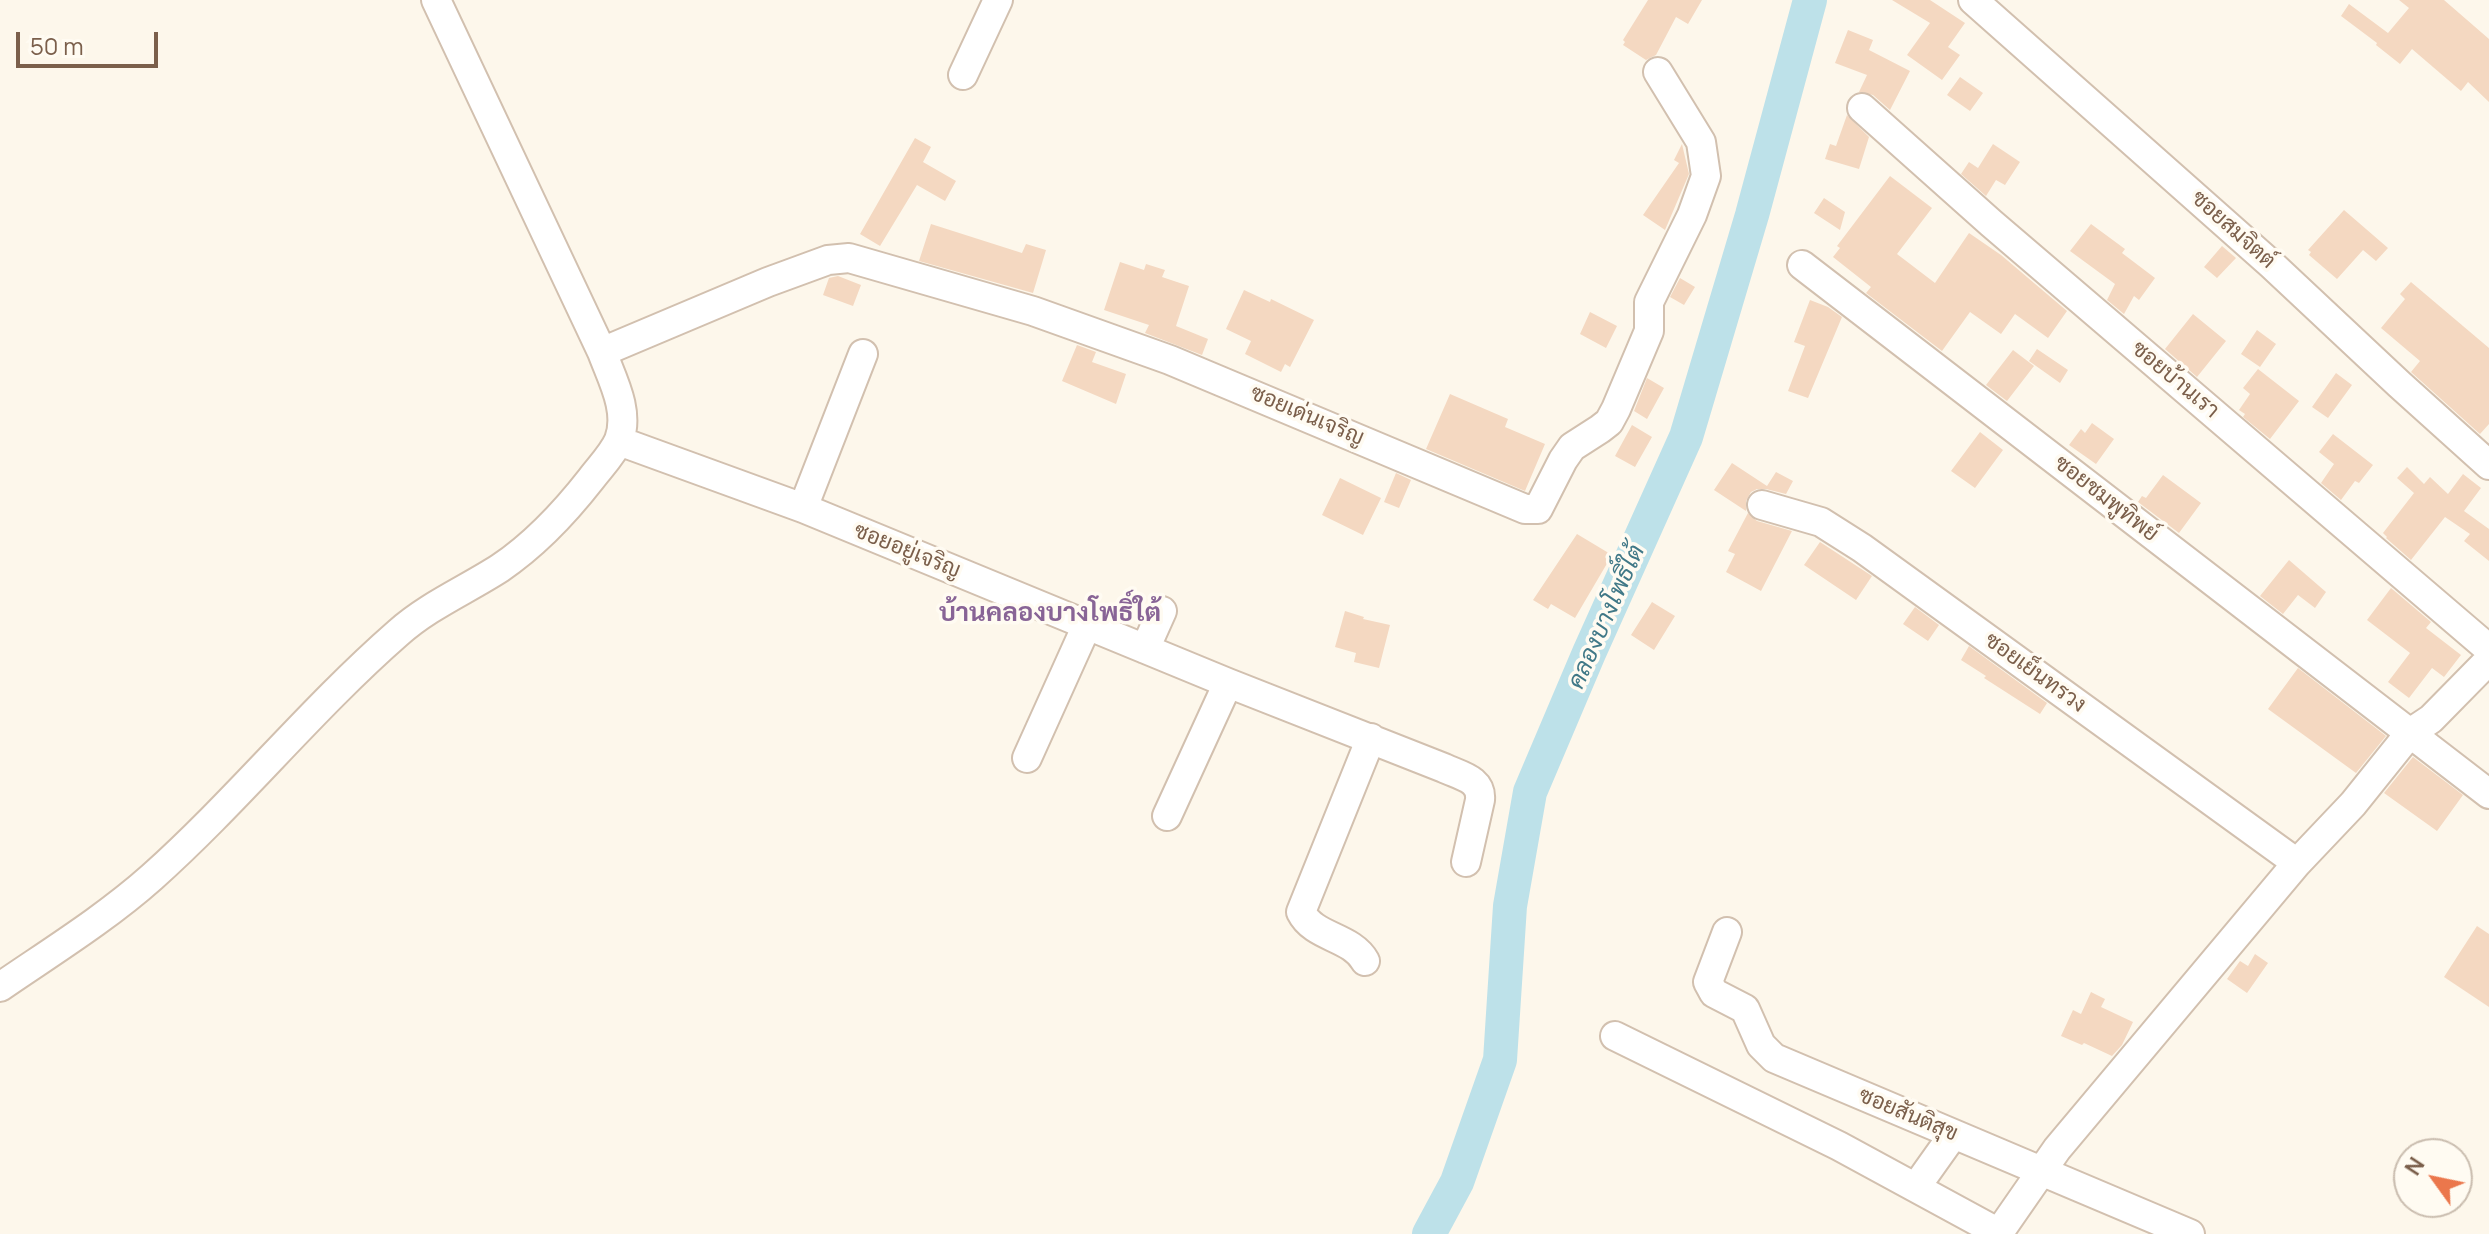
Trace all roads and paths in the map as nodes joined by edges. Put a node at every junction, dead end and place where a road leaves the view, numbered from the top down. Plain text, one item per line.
1 (436, 0) edge
2 (998, 0) edge
3 (1973, 0) edge
4 (1658, 72) dead end
5 (963, 75) dead end
6 (1862, 108) dead end
7 (1802, 265) dead end
8 (602, 352) junction
9 (863, 354) dead end
10 (619, 441) junction
11 (2489, 465) edge
12 (1762, 505) dead end
13 (803, 508) junction
14 (1162, 611) dead end
15 (1087, 625) junction
16 (1145, 649) junction
17 (2489, 649) edge
18 (2489, 660) edge
19 (1228, 683) junction
20 (2410, 733) junction
21 (1371, 738) junction
22 (1027, 758) dead end
23 (2489, 794) edge
24 (1167, 816) dead end
25 (1466, 862) dead end
26 (2297, 863) junction
27 (1727, 932) dead end
28 (1365, 961) dead end
29 (0, 987) edge
30 (1615, 1036) dead end
31 (1953, 1135) junction
32 (2041, 1172) junction
33 (1916, 1187) junction
34 (1999, 1234) edge
35 (2190, 1234) edge

1 - 8 street
2 - 5 street
3 - 11 street, ซอยสมจิตต์
4 - 8 street, ซอยเด่นเจริญ
6 - 17 street, ซอยบ้านเรา
7 - 20 street, ซอยชมพูทิพย์
8 - 10 street
9 - 13 street
10 - 13 street, ซอยอยู่เจริญ
10 - 29 street
12 - 26 street, ซอยเย็นทรวง
13 - 15 street, ซอยอยู่เจริญ
14 - 16 street
15 - 16 street, ซอยอยู่เจริญ
15 - 22 street
16 - 19 street, ซอยอยู่เจริญ
18 - 20 street
19 - 21 street, ซอยอยู่เจริญ
19 - 24 street
20 - 23 street, ซอยชมพูทิพย์
20 - 26 street
21 - 25 street, ซอยอยู่เจริญ
21 - 28 street
26 - 32 street
27 - 31 street, ซอยสันติสุข
30 - 33 street
31 - 32 street, ซอยสันติสุข
31 - 33 street
32 - 34 street
32 - 35 street, ซอยสันติสุข
33 - 34 street

